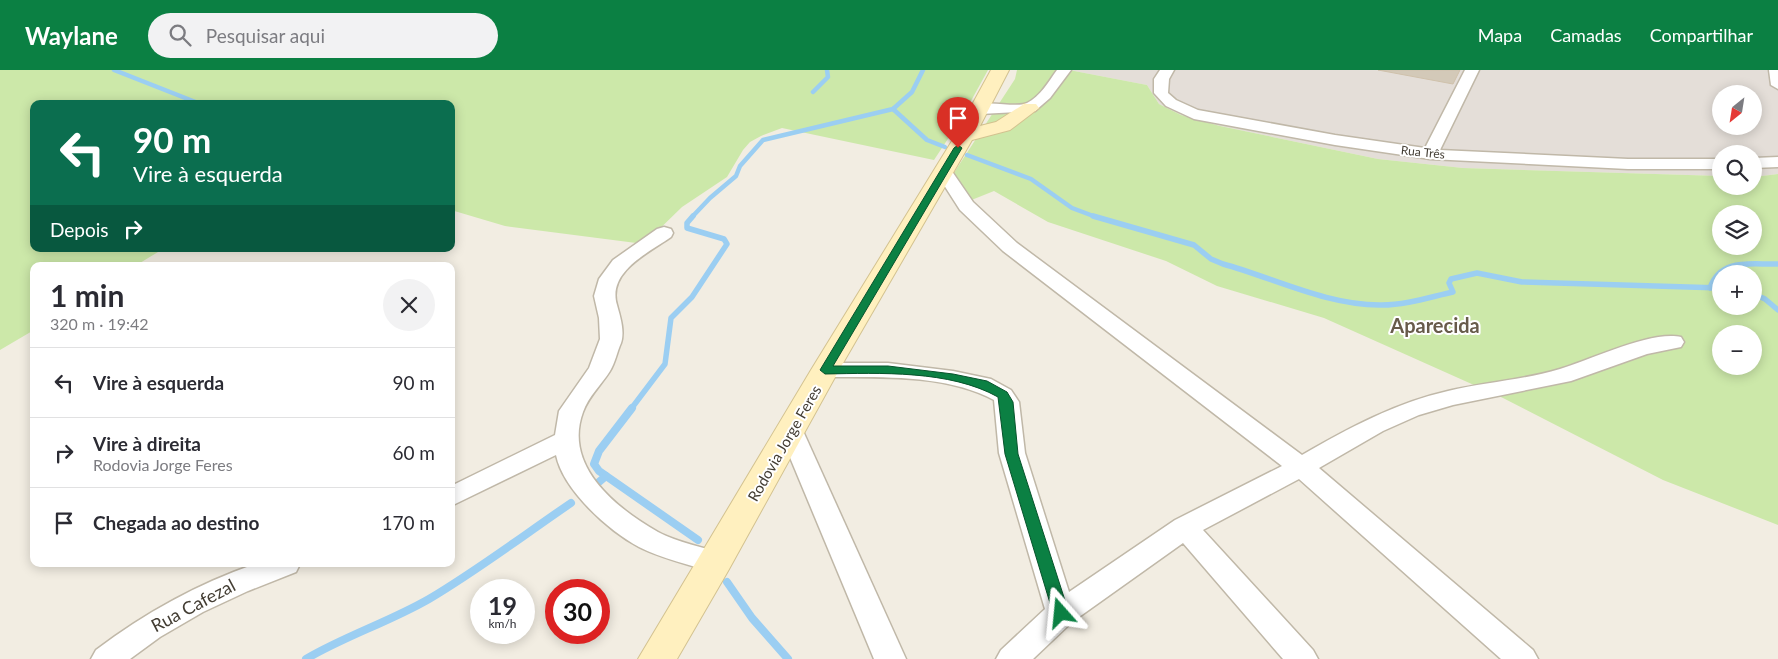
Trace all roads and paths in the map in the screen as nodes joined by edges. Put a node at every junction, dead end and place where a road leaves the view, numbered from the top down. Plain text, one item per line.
1 (1000, 70) edge
2 (1064, 70) edge
3 (1167, 70) edge
4 (1472, 70) edge
5 (1776, 70) edge
6 (1778, 85) edge
7 (1030, 108) junction
8 (980, 109) junction
9 (965, 136) junction
10 (1430, 154) junction
11 (1778, 162) edge
12 (1762, 163) edge
13 (1712, 164) edge
14 (944, 171) junction
15 (664, 233) dead end
16 (1673, 342) dead end
17 (825, 370) junction
18 (791, 431) junction
19 (566, 440) junction
20 (1301, 467) junction
21 (455, 495) edge
22 (1185, 527) junction
23 (716, 562) junction
24 (278, 567) edge
25 (1061, 613) junction
26 (108, 659) edge
27 (657, 659) edge
28 (890, 659) edge
29 (1012, 659) edge
30 (1302, 659) edge
31 (1522, 659) edge

1 - 8 main road, Rodovia Jorge Feres
2 - 7 street
3 - 10 street, Rua Três
4 - 10 street
5 - 6 street
7 - 8 street
7 - 9 main road
8 - 9 main road, Rodovia Jorge Feres
9 - 14 main road, Rodovia Jorge Feres
10 - 13 street, Rua Três
11 - 12 street
14 - 17 main road, Rodovia Jorge Feres
14 - 20 street
15 - 19 street
16 - 20 street
17 - 18 main road, Rodovia Jorge Feres
17 - 25 street
18 - 23 main road, Rodovia Jorge Feres
18 - 28 street
19 - 21 street
19 - 23 street
20 - 22 street
20 - 31 street
22 - 25 street
22 - 30 street
23 - 27 main road, Rodovia Jorge Feres
24 - 26 street, Rua Cafezal
25 - 29 street

